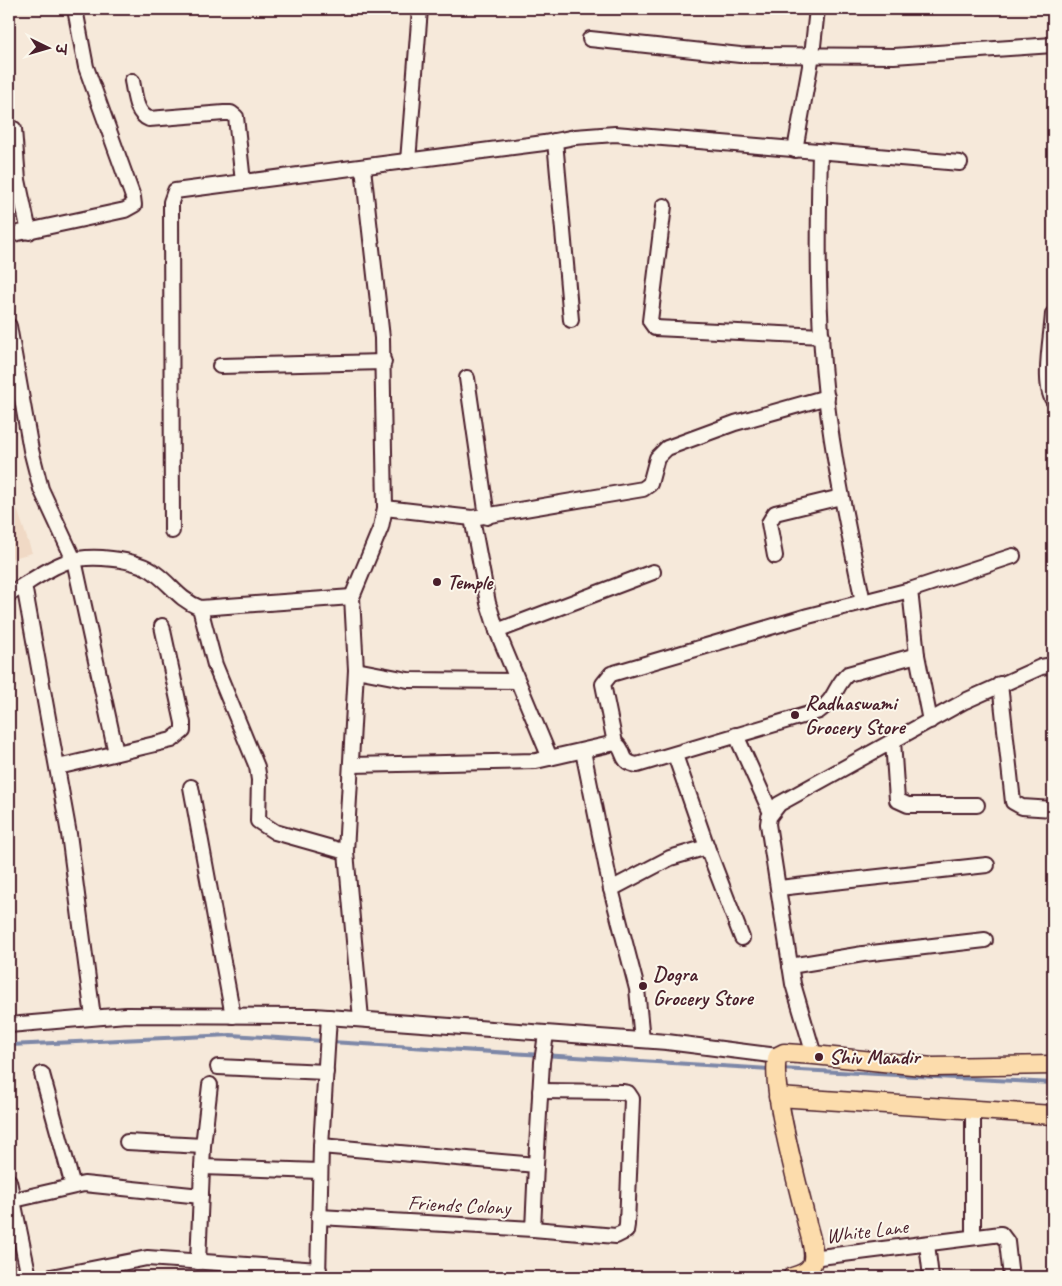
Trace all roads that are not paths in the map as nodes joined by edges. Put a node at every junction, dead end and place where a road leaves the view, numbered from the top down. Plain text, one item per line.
1 (75, 9) edge
2 (420, 9) edge
3 (817, 9) edge
4 (590, 39) dead end
5 (1053, 45) edge
6 (812, 55) junction
7 (132, 81) dead end
8 (14, 128) dead end
9 (555, 141) junction
10 (795, 150) junction
11 (820, 152) junction
12 (408, 161) junction
13 (960, 163) dead end
14 (363, 168) junction
15 (243, 182) junction
16 (664, 206) dead end
17 (29, 232) junction
18 (9, 235) edge
19 (1053, 314) edge
20 (571, 320) dead end
21 (9, 326) edge
22 (822, 336) junction
23 (384, 362) junction
24 (220, 366) dead end
25 (467, 378) dead end
26 (826, 397) junction
27 (1053, 400) edge
28 (841, 497) junction
29 (385, 508) junction
30 (486, 517) junction
31 (472, 518) junction
32 (172, 531) dead end
33 (775, 556) dead end
34 (1013, 556) dead end
35 (74, 560) junction
36 (653, 572) dead end
37 (24, 585) junction
38 (910, 590) junction
39 (9, 594) edge
40 (352, 597) junction
41 (863, 602) junction
42 (200, 608) junction
43 (162, 626) dead end
44 (497, 631) junction
45 (917, 655) junction
46 (1053, 665) edge
47 (356, 670) junction
48 (517, 680) junction
49 (1000, 684) junction
50 (930, 721) junction
51 (736, 735) junction
52 (893, 741) junction
53 (615, 743) junction
54 (583, 751) junction
55 (116, 753) junction
56 (675, 755) junction
57 (550, 758) junction
58 (351, 765) junction
59 (58, 767) junction
60 (191, 787) dead end
61 (977, 805) dead end
62 (1053, 809) edge
63 (771, 813) junction
64 (707, 847) junction
65 (346, 852) junction
66 (987, 865) dead end
67 (779, 888) junction
68 (611, 889) junction
69 (742, 938) dead end
70 (985, 940) dead end
71 (790, 966) junction
72 (234, 1016) junction
73 (93, 1017) junction
74 (329, 1017) junction
75 (361, 1019) junction
76 (9, 1025) edge
77 (546, 1034) junction
78 (642, 1040) junction
79 (814, 1055) junction
80 (777, 1059) junction
81 (218, 1066) dead end
82 (1053, 1066) edge
83 (326, 1072) junction
84 (42, 1074) dead end
85 (210, 1085) dead end
86 (540, 1091) junction
87 (778, 1092) junction
88 (973, 1110) junction
89 (1053, 1116) edge
90 (127, 1142) dead end
91 (203, 1146) junction
92 (320, 1146) junction
93 (536, 1165) junction
94 (202, 1167) junction
95 (320, 1171) junction
96 (9, 1181) edge
97 (73, 1186) junction
98 (201, 1196) junction
99 (14, 1200) junction
100 (319, 1217) junction
101 (533, 1229) junction
102 (973, 1237) junction
103 (927, 1244) junction
104 (198, 1262) junction
105 (811, 1268) edge
106 (318, 1274) edge
107 (29, 1277) edge
108 (51, 1277) edge
109 (792, 1277) edge
110 (931, 1277) edge
111 (1011, 1277) edge

1 - 17 street
2 - 12 street
3 - 6 street
4 - 6 street
5 - 6 street
6 - 10 street
7 - 15 street
8 - 17 street
9 - 10 street
9 - 12 street
9 - 20 street
10 - 11 street
11 - 13 street
11 - 22 street
12 - 14 street
14 - 15 street
14 - 23 street
15 - 32 street
16 - 22 street
17 - 18 street
19 - 27 street
21 - 35 street
22 - 26 street
23 - 24 street
23 - 29 street
25 - 30 street
26 - 28 street
26 - 30 street
28 - 33 street
28 - 41 street
29 - 31 street
29 - 40 street
30 - 31 street
31 - 44 street
34 - 38 street
35 - 37 street
35 - 42 street
35 - 55 street
36 - 44 street
37 - 39 street
37 - 59 street
38 - 41 street
38 - 45 street
40 - 42 street
40 - 47 street
41 - 53 street
42 - 65 street
43 - 55 street
44 - 48 street
45 - 50 street
45 - 51 street
46 - 49 street
47 - 48 street
47 - 58 street
48 - 57 street
49 - 50 street
49 - 62 street
50 - 52 street
51 - 56 street
51 - 63 street
52 - 61 street
52 - 63 street
53 - 54 street
53 - 56 street
54 - 57 street
54 - 68 street
55 - 59 street
56 - 64 street
57 - 58 street
58 - 65 street
59 - 73 street
60 - 72 street
63 - 67 street
64 - 68 street
64 - 69 street
65 - 75 street
66 - 67 street
67 - 71 street
68 - 78 street
70 - 71 street
71 - 79 street
72 - 73 street
72 - 74 street
73 - 76 street
74 - 75 street
74 - 83 street
75 - 77 street
77 - 78 street
77 - 86 street, Friends Colony
78 - 80 street
79 - 80 main road
79 - 82 main road
80 - 87 main road
81 - 83 street
83 - 92 street
84 - 97 street
85 - 91 street
86 - 93 street, Friends Colony
86 - 101 street
87 - 88 main road
87 - 105 main road
88 - 89 main road
88 - 102 street
90 - 91 street
91 - 94 street
92 - 93 street
92 - 95 street
93 - 101 street, Friends Colony
94 - 95 street
94 - 98 street
95 - 100 street
96 - 99 street
97 - 98 street
97 - 99 street
98 - 104 street
99 - 107 street
100 - 101 street, Friends Colony
100 - 106 street
102 - 103 street, White Lane
102 - 111 street, White Lane
103 - 105 street, White Lane
103 - 110 street, White Lane
104 - 106 street
104 - 108 street
105 - 109 main road

